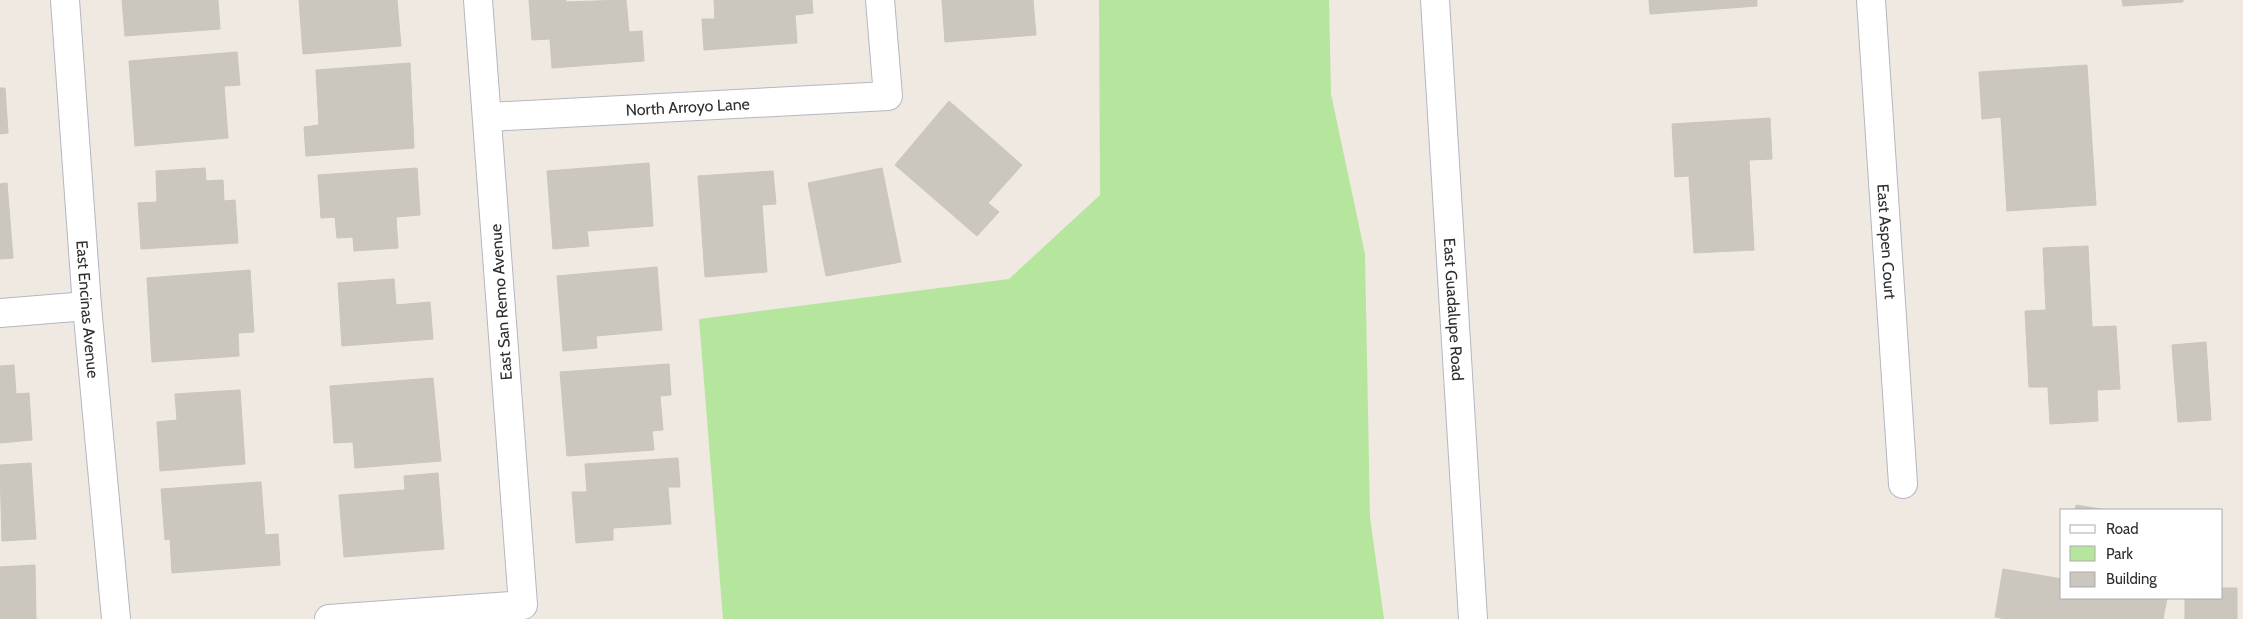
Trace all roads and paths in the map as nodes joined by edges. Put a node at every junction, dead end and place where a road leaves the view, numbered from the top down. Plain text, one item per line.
1 (65, 0) edge
2 (478, 0) edge
3 (880, 0) edge
4 (1435, 0) edge
5 (1871, 0) edge
6 (488, 116) junction
7 (87, 306) junction
8 (0, 314) edge
9 (1903, 484) dead end
10 (116, 619) edge
11 (329, 619) edge
12 (1473, 619) edge

1 - 7 street, East Encinas Avenue
2 - 6 street, East San Remo Avenue
3 - 6 street, North Arroyo Lane
4 - 12 street, East Guadalupe Road
5 - 9 street, East Aspen Court
6 - 11 street, East San Remo Avenue
7 - 8 street
7 - 10 street, East Encinas Avenue

